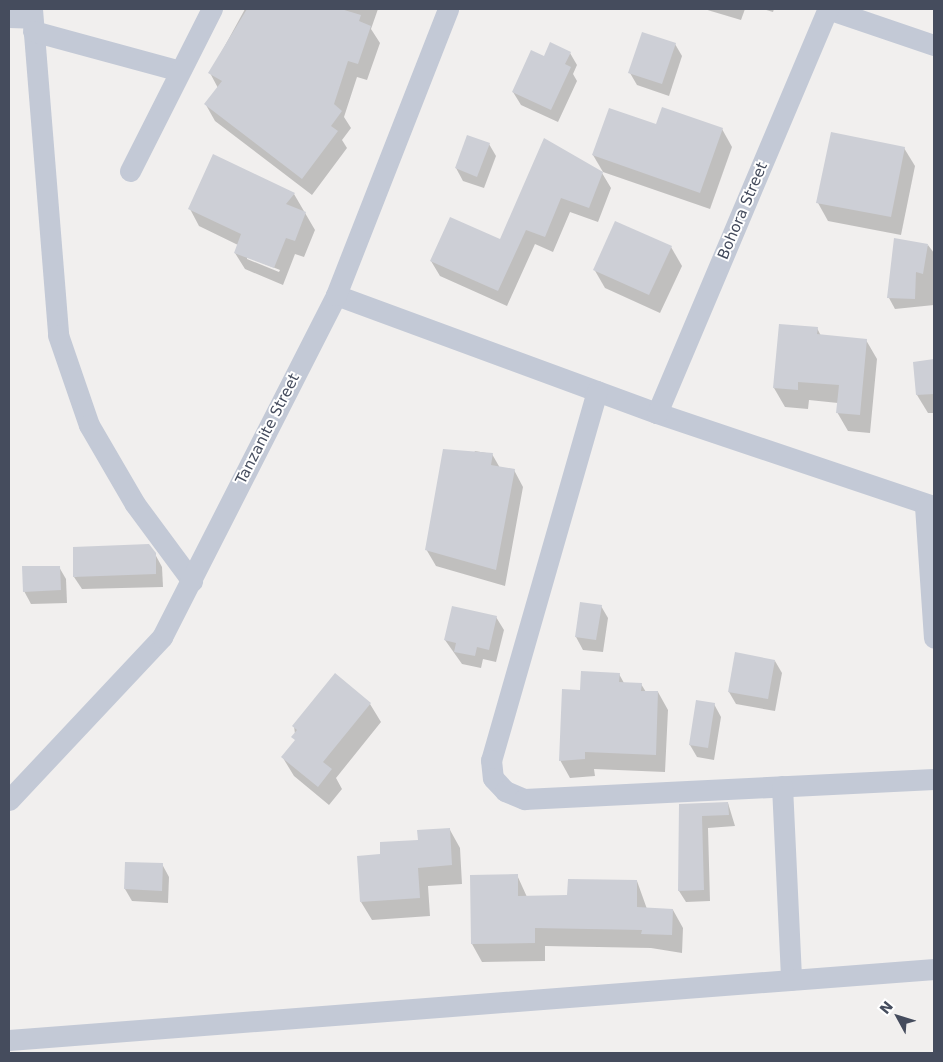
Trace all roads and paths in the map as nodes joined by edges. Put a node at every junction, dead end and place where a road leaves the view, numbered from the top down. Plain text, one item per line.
1 (212, 9) edge
2 (448, 9) edge
3 (828, 9) edge
4 (9, 17) edge
5 (32, 19) edge
6 (934, 45) edge
7 (180, 72) junction
8 (130, 171) dead end
9 (336, 295) junction
10 (597, 390) junction
11 (657, 413) junction
12 (930, 506) edge
13 (192, 581) junction
14 (934, 638) edge
15 (934, 779) edge
16 (782, 786) junction
17 (9, 800) edge
18 (934, 969) edge
19 (791, 980) junction
20 (9, 1040) edge

1 - 7 street
2 - 9 street, Tanzanite Street
3 - 6 street
3 - 11 street, Bohora Street
4 - 5 street
5 - 7 street
5 - 13 street
7 - 8 street
9 - 10 street
9 - 13 street, Tanzanite Street
10 - 11 street
10 - 16 street
11 - 12 street
12 - 14 street
13 - 17 street, Tanzanite Street
15 - 16 street
16 - 19 street
18 - 19 street
19 - 20 street

